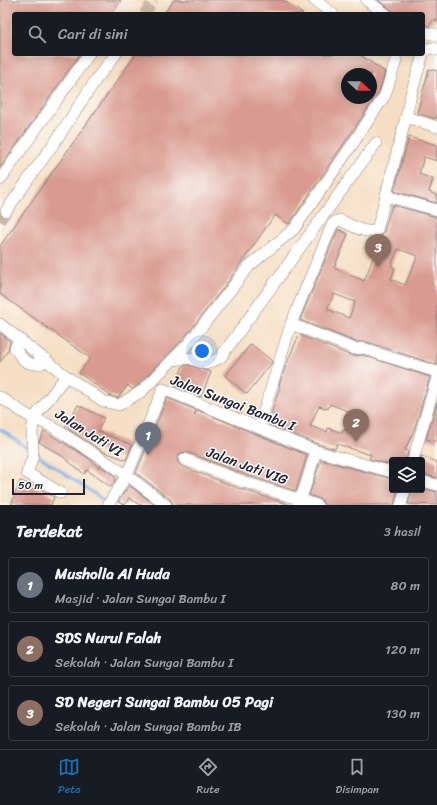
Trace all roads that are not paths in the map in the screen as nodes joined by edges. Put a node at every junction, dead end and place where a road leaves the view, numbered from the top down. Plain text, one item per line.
1 (314, 0) edge
2 (366, 0) edge
3 (329, 7) edge
4 (383, 12) edge
5 (425, 32) edge
6 (437, 35) edge
7 (437, 50) edge
8 (425, 51) edge
9 (88, 56) edge
10 (114, 56) edge
11 (394, 56) edge
12 (422, 56) edge
13 (406, 117) junction
14 (437, 127) edge
15 (376, 143) dead end
16 (0, 180) edge
17 (386, 196) junction
18 (437, 210) edge
19 (6, 211) tunnel mouth
20 (0, 324) edge
21 (291, 324) junction
22 (172, 360) junction
23 (437, 372) edge
24 (66, 376) junction
25 (437, 377) edge
26 (0, 397) edge
27 (34, 418) junction
28 (259, 427) junction
29 (316, 451) junction
30 (414, 457) edge
31 (184, 459) dead end
32 (389, 471) edge
33 (127, 475) junction
34 (425, 482) edge
35 (437, 485) edge
36 (60, 493) dead end
37 (404, 493) edge
38 (110, 502) edge
39 (299, 503) edge
40 (166, 505) edge
41 (317, 505) edge
42 (401, 505) edge

1 - 3 street
2 - 4 street
5 - 6 street
7 - 8 street
9 - 16 street
10 - 19 street
11 - 22 street
12 - 13 street
13 - 14 street
13 - 17 street
15 - 22 street
17 - 18 street
17 - 21 street
20 - 24 street
21 - 23 street
21 - 28 street
22 - 24 street
24 - 27 street
25 - 30 street
26 - 27 street, Jalan Jati VI
27 - 33 street, Jalan Jati VI
27 - 36 street
28 - 29 street, Jalan Sungai Bambu I
28 - 33 street, Jalan Sungai Bambu I
29 - 32 street, Jalan Sungai Bambu I
29 - 39 street
31 - 39 street, Jalan Jati VIG
33 - 38 street, Jalan Sungai Bambu I
33 - 40 street, Jalan Jati VI
34 - 35 street
37 - 42 street
39 - 41 street, Jalan Jati VIG

